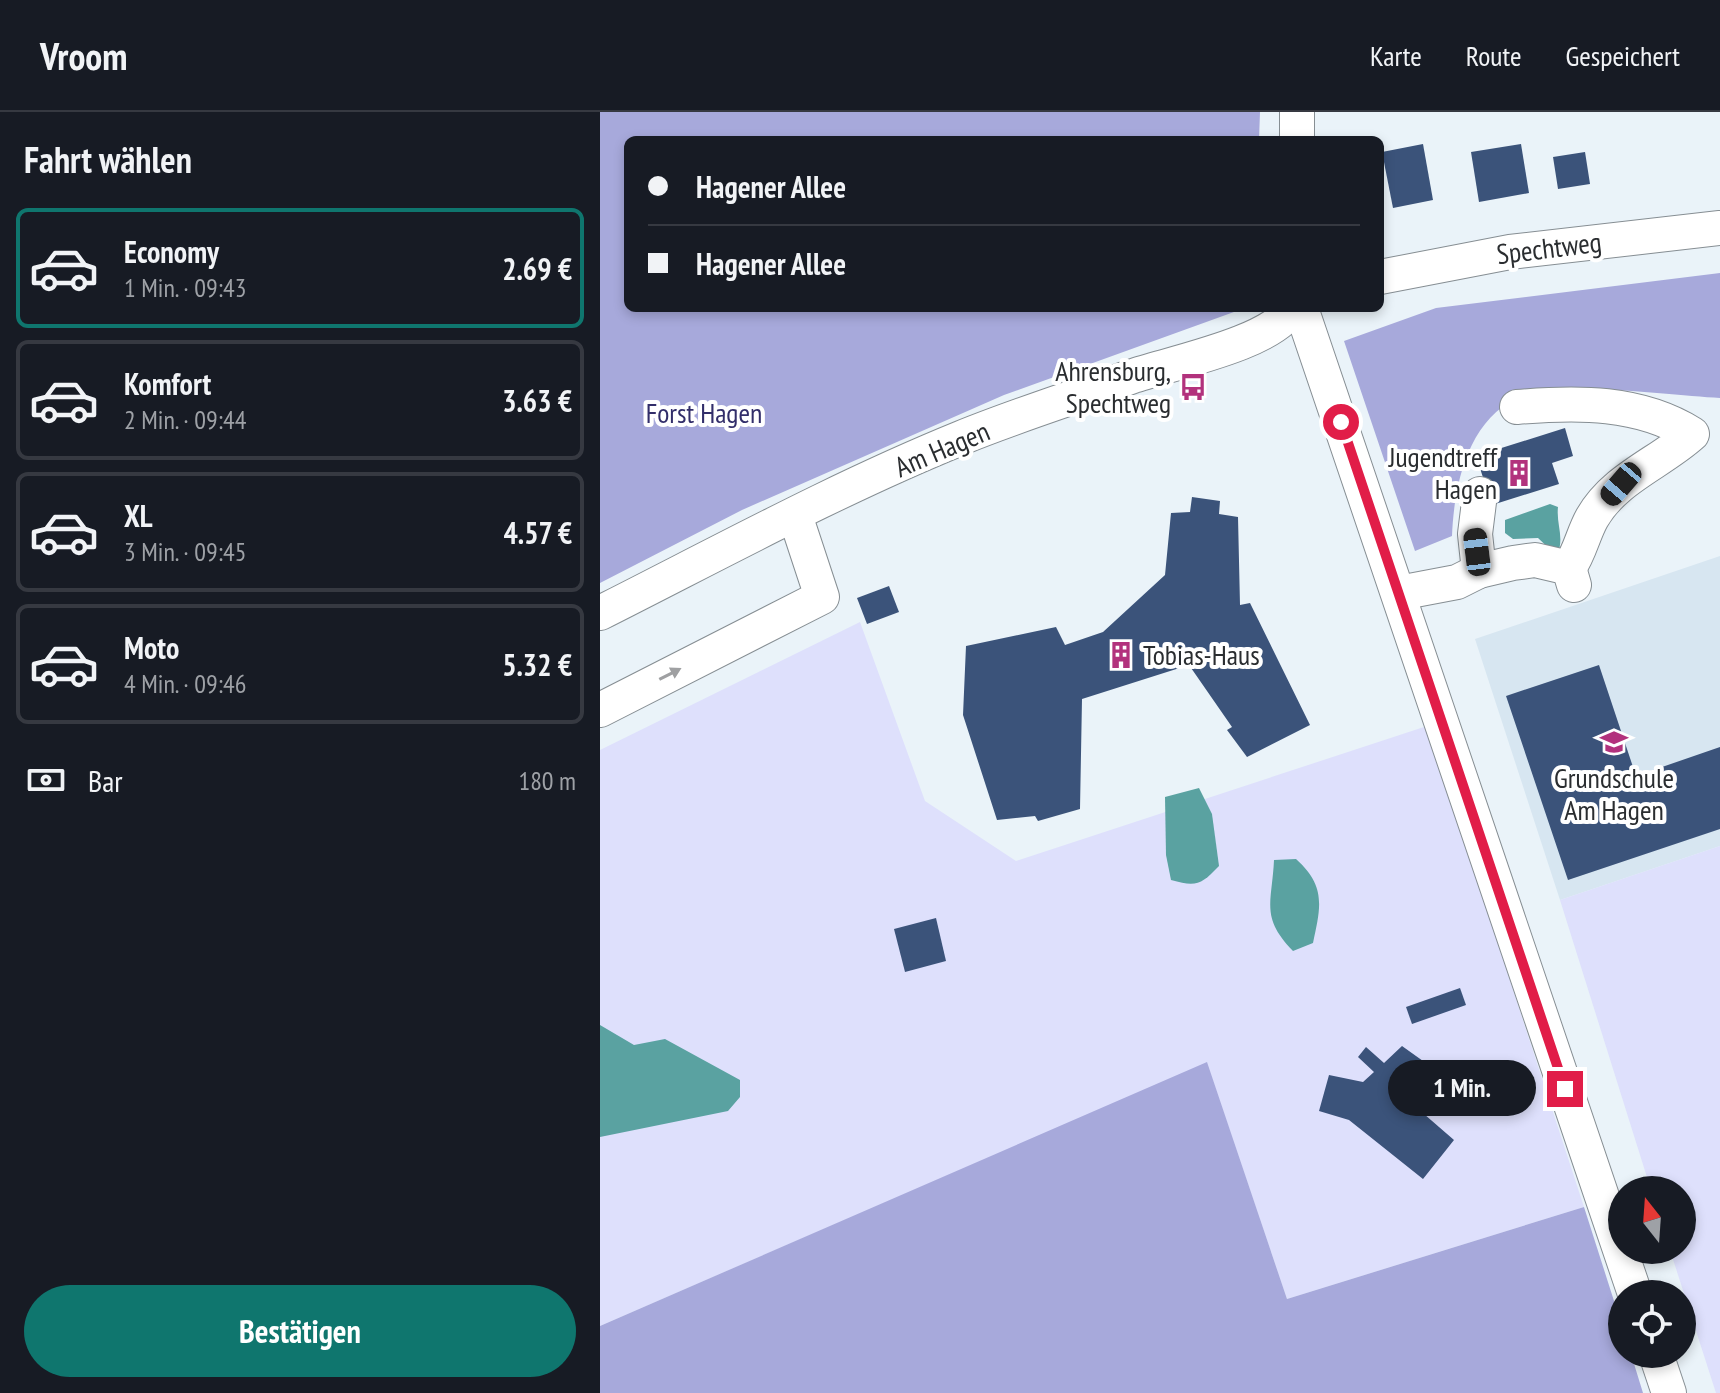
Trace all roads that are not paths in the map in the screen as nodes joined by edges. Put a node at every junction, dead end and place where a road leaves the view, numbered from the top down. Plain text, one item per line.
1 (1297, 112) edge
2 (1297, 136) edge
3 (1720, 228) edge
4 (1384, 276) edge
5 (1289, 312) edge
6 (1302, 312) edge
7 (1517, 407) dead end
8 (1480, 494) dead end
9 (795, 515) junction
10 (1479, 571) junction
11 (1399, 593) junction
12 (600, 613) edge
13 (600, 710) edge
14 (1630, 1280) edge
15 (1661, 1368) edge
16 (1669, 1393) edge

1 - 2 street
3 - 4 street, Spechtweg
5 - 9 street, Am Hagen
6 - 11 street
7 - 10 street
8 - 10 street
9 - 12 street, Am Hagen
13 -> 9 street
10 - 11 street
11 - 14 street
15 - 16 street

